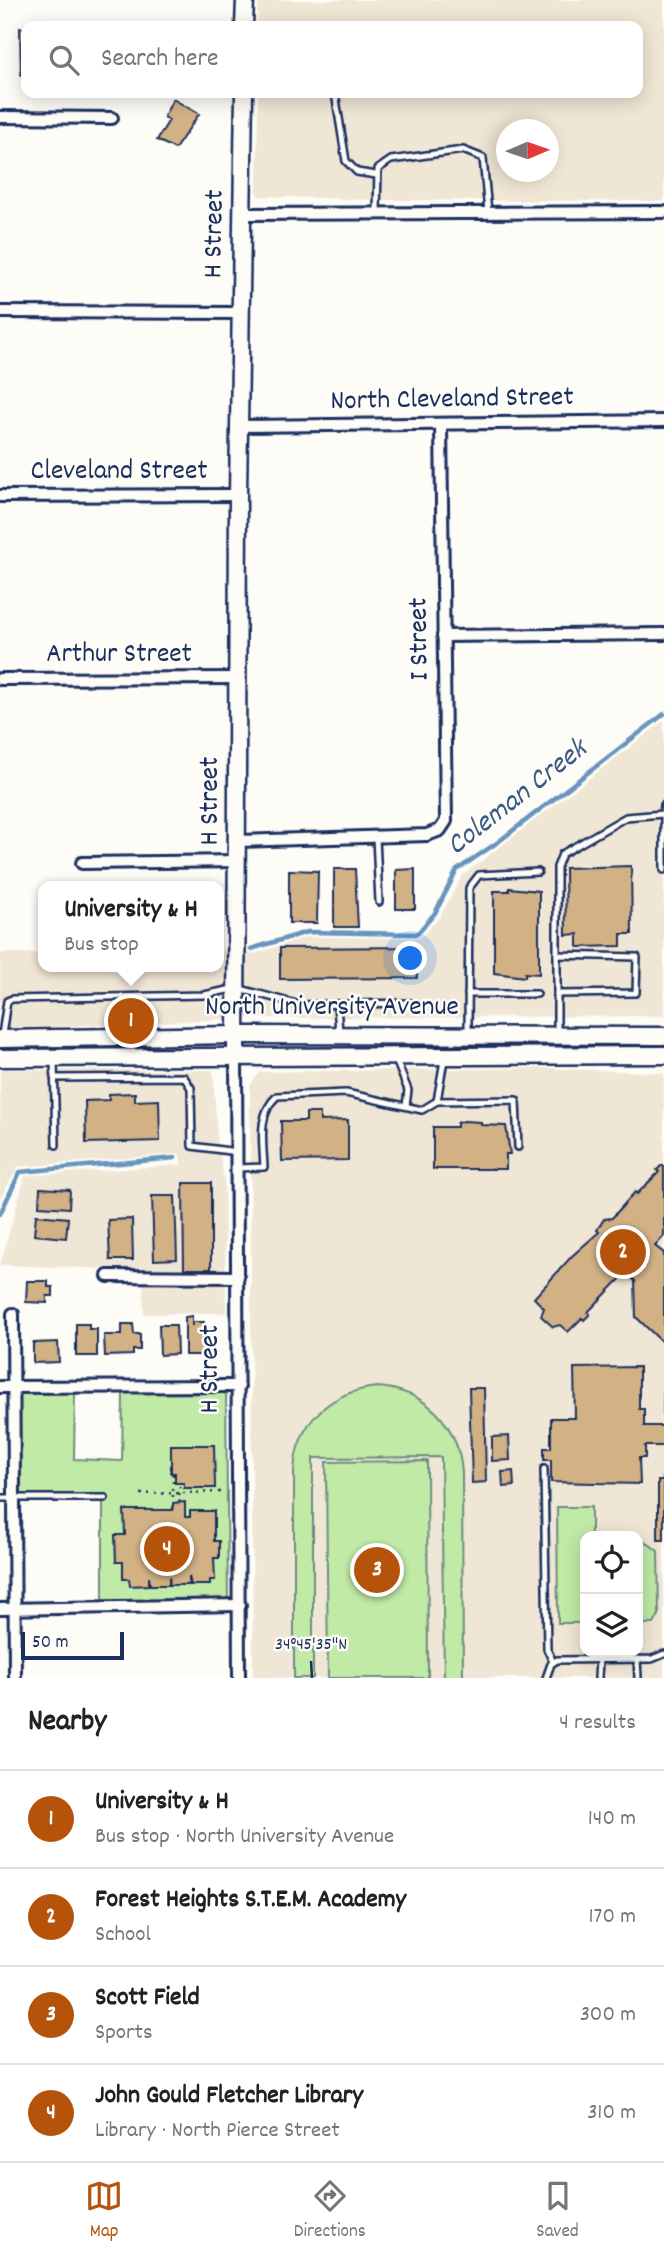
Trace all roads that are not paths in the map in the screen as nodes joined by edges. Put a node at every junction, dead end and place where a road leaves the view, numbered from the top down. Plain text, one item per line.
1 (245, 0) edge
2 (244, 21) edge
3 (244, 98) edge
4 (336, 98) edge
5 (0, 117) edge
6 (111, 118) dead end
7 (376, 175) junction
8 (377, 212) junction
9 (488, 212) junction
10 (664, 212) edge
11 (243, 214) junction
12 (0, 312) edge
13 (240, 313) junction
14 (664, 421) edge
15 (441, 425) junction
16 (241, 426) junction
17 (239, 495) junction
18 (0, 496) edge
19 (664, 634) edge
20 (443, 636) junction
21 (239, 678) junction
22 (0, 679) edge
23 (664, 805) edge
24 (663, 814) edge
25 (376, 837) junction
26 (238, 841) junction
27 (239, 861) junction
28 (82, 863) dead end
29 (664, 870) edge
30 (538, 872) dead end
31 (379, 902) dead end
32 (557, 955) junction
33 (237, 988) junction
34 (557, 993) junction
35 (468, 994) junction
36 (537, 994) dead end
37 (411, 1003) dead end
38 (337, 1004) junction
39 (236, 1035) junction
40 (339, 1035) junction
41 (468, 1035) junction
42 (557, 1035) junction
43 (664, 1035) edge
44 (1, 1039) edge
45 (664, 1055) edge
46 (236, 1056) junction
47 (394, 1057) junction
48 (445, 1057) junction
49 (0, 1058) edge
50 (54, 1058) junction
51 (54, 1078) junction
52 (437, 1101) junction
53 (406, 1106) junction
54 (55, 1145) dead end
55 (518, 1147) dead end
56 (237, 1152) junction
57 (237, 1168) junction
58 (108, 1276) dead end
59 (238, 1277) junction
60 (13, 1314) dead end
61 (239, 1385) junction
62 (0, 1387) edge
63 (13, 1387) junction
64 (544, 1469) dead end
65 (0, 1498) edge
66 (14, 1498) junction
67 (105, 1498) dead end
68 (240, 1605) junction
69 (0, 1609) edge
70 (15, 1609) junction
71 (664, 1654) edge
72 (599, 1659) junction
73 (637, 1659) junction
74 (554, 1662) junction
75 (15, 1678) edge
76 (239, 1678) edge
77 (546, 1678) edge
78 (598, 1678) edge
79 (638, 1678) edge

1 - 2 main road
3 - 11 main road, H Street
4 - 7 lane
5 - 6 street
7 - 8 lane
7 - 9 lane
8 - 9 street
8 - 11 street
9 - 10 street
11 - 13 main road, H Street
12 - 13 street
13 - 16 main road, H Street
14 - 15 street, North Cleveland Street
15 - 16 street, North Cleveland Street
15 - 20 street, I Street
16 - 17 main road, H Street
17 - 18 street, Cleveland Street
17 - 21 main road, H Street
19 - 20 street
20 - 25 street, I Street
21 - 22 street, Arthur Street
21 - 26 main road, H Street
23 - 24 lane
24 - 29 lane
24 - 32 lane
25 - 26 street
25 - 31 lane
26 - 27 main road, H Street
27 - 28 street
27 - 33 main road, H Street
30 - 35 lane
32 - 34 lane
32 - 34 lane
33 - 38 lane
33 - 39 main road, H Street
33 - 44 lane
34 - 42 lane
35 - 36 lane
35 - 41 lane
37 - 38 lane
38 - 40 lane
39 - 40 main road, North University Avenue
39 - 44 main road, North University Avenue
39 - 46 main road, H Street
40 - 41 main road, North University Avenue
41 - 42 main road, North University Avenue
42 - 43 main road, North University Avenue
45 - 48 main road, North University Avenue
46 - 47 main road, North University Avenue
46 - 50 main road, North University Avenue
46 - 56 street, H Street
47 - 48 main road, North University Avenue
47 - 53 lane
48 - 52 lane
49 - 50 main road, North University Avenue
50 - 51 lane
51 - 54 lane
51 - 56 lane
52 - 53 lane
52 - 55 lane
53 - 57 lane
56 - 57 street, H Street
57 - 59 street, H Street
58 - 59 street
59 - 61 street, H Street
60 - 63 street
61 - 63 street
61 - 68 street, H Street
62 - 63 street
63 - 66 street
64 - 74 lane
65 - 66 lane
66 - 67 lane
66 - 70 street
68 - 70 street
68 - 76 street, H Street
69 - 70 street
70 - 75 street
71 - 73 lane
72 - 73 lane
72 - 74 lane
72 - 78 lane
73 - 79 lane
74 - 77 lane

